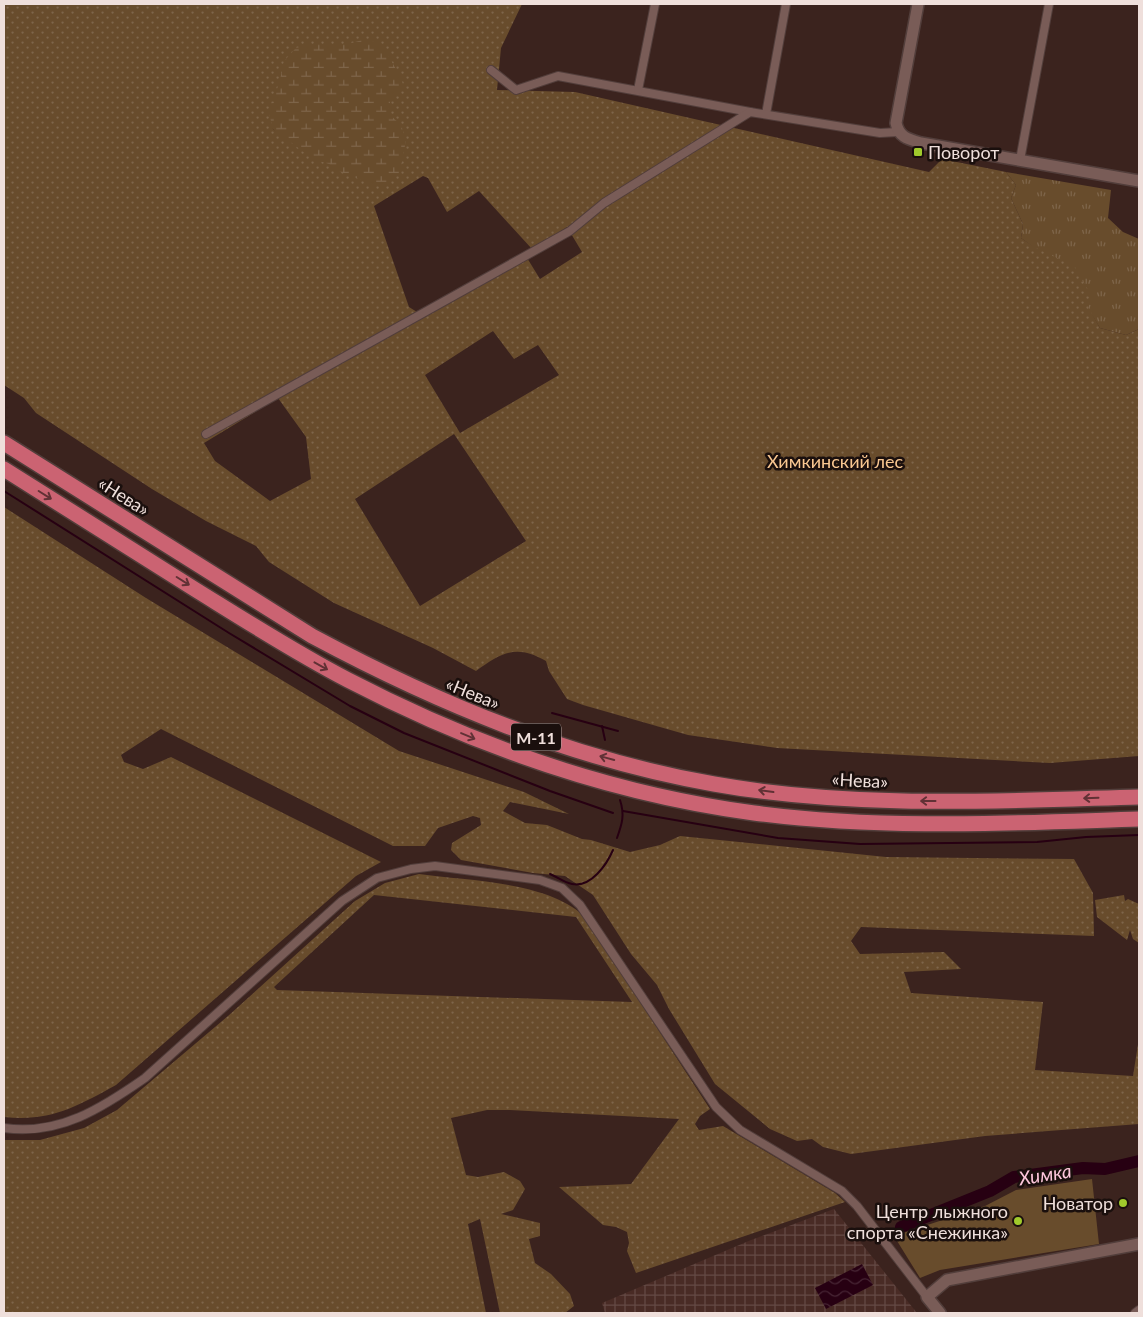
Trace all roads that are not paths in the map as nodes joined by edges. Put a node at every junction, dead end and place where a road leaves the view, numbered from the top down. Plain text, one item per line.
1 (655, 4) edge
2 (786, 4) edge
3 (918, 4) edge
4 (1049, 4) edge
5 (491, 70) dead end
6 (638, 90) junction
7 (750, 112) junction
8 (766, 114) junction
9 (898, 132) junction
10 (1020, 160) junction
11 (1139, 181) edge
12 (206, 434) dead end
13 (4, 443) edge
14 (4, 469) edge
15 (1139, 797) edge
16 (1139, 819) edge
17 (4, 1128) edge
18 (1139, 1244) edge
19 (927, 1296) junction
20 (1139, 1310) edge
21 (940, 1313) edge
22 (1135, 1313) edge

1 - 6 street
2 - 8 street
3 - 9 main road
4 - 10 street
5 - 6 street
6 - 7 street
7 - 8 street
7 - 12 street
8 - 9 street
9 - 10 main road
10 - 11 main road
15 -> 13 highway, «Нева» / М-11
14 -> 16 highway, М-11
17 - 19 street
18 - 19 main road
19 - 21 main road
20 - 22 street

